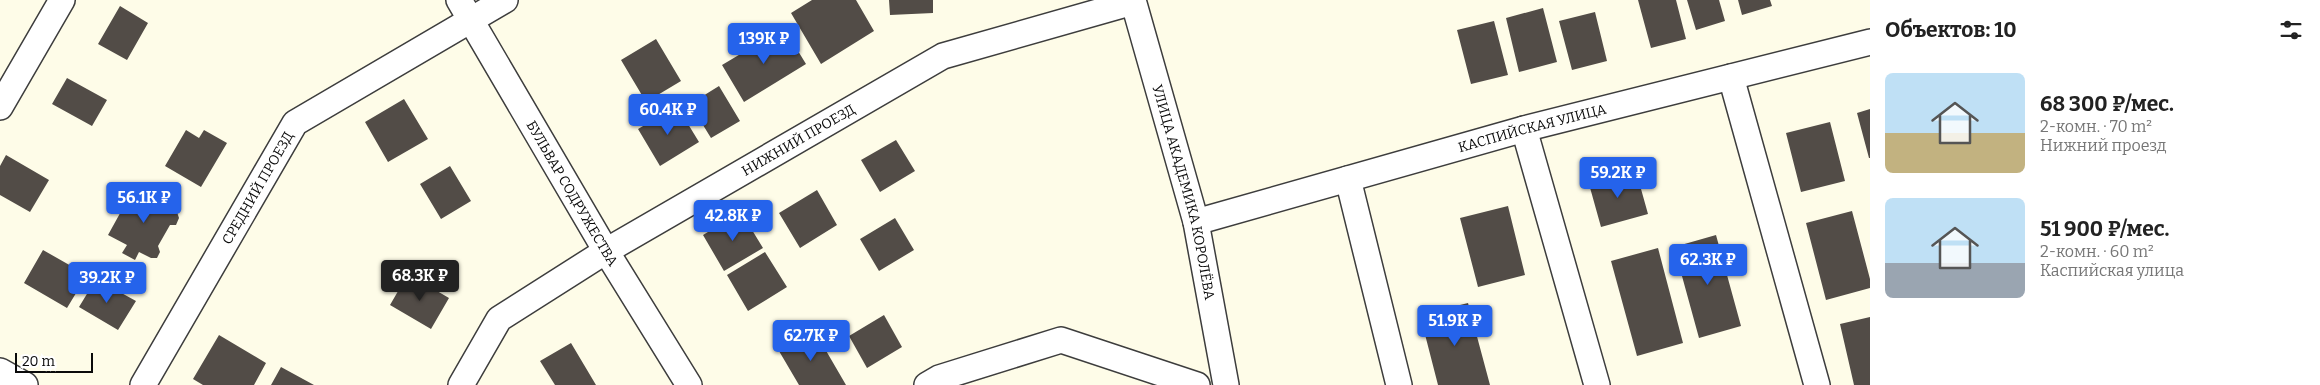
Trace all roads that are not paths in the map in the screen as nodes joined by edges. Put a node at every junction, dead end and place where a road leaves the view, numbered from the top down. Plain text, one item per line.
1 (62, 0) edge
2 (505, 0) edge
3 (1133, 1) edge
4 (465, 10) edge
5 (1870, 42) edge
6 (1731, 77) junction
7 (0, 107) edge
8 (1524, 129) junction
9 (1348, 178) junction
10 (1196, 222) junction
11 (606, 251) junction
12 (0, 371) edge
13 (25, 385) edge
14 (143, 385) edge
15 (461, 385) edge
16 (689, 385) edge
17 (927, 385) edge
18 (1198, 385) edge
19 (1226, 385) edge
20 (1399, 385) edge
21 (1597, 385) edge
22 (1817, 385) edge

1 - 7 street
2 - 4 street, СРЕДНИЙ ПРОЕЗД
3 - 10 street, УЛИЦА АКАДЕМИКА КОРОЛЁВА
3 - 11 street, НИЖНИЙ ПРОЕЗД
4 - 11 street, БУЛЬВАР СОДРУЖЕСТВА
4 - 14 street, СРЕДНИЙ ПРОЕЗД
5 - 6 street, КАСПИЙСКАЯ УЛИЦА
6 - 8 street, КАСПИЙСКАЯ УЛИЦА
6 - 22 street
8 - 9 street, КАСПИЙСКАЯ УЛИЦА
8 - 21 street
9 - 10 street, КАСПИЙСКАЯ УЛИЦА
9 - 20 street
10 - 19 street, УЛИЦА АКАДЕМИКА КОРОЛЁВА
11 - 15 street, НИЖНИЙ ПРОЕЗД
11 - 16 street, БУЛЬВАР СОДРУЖЕСТВА
12 - 13 street
17 - 18 street

